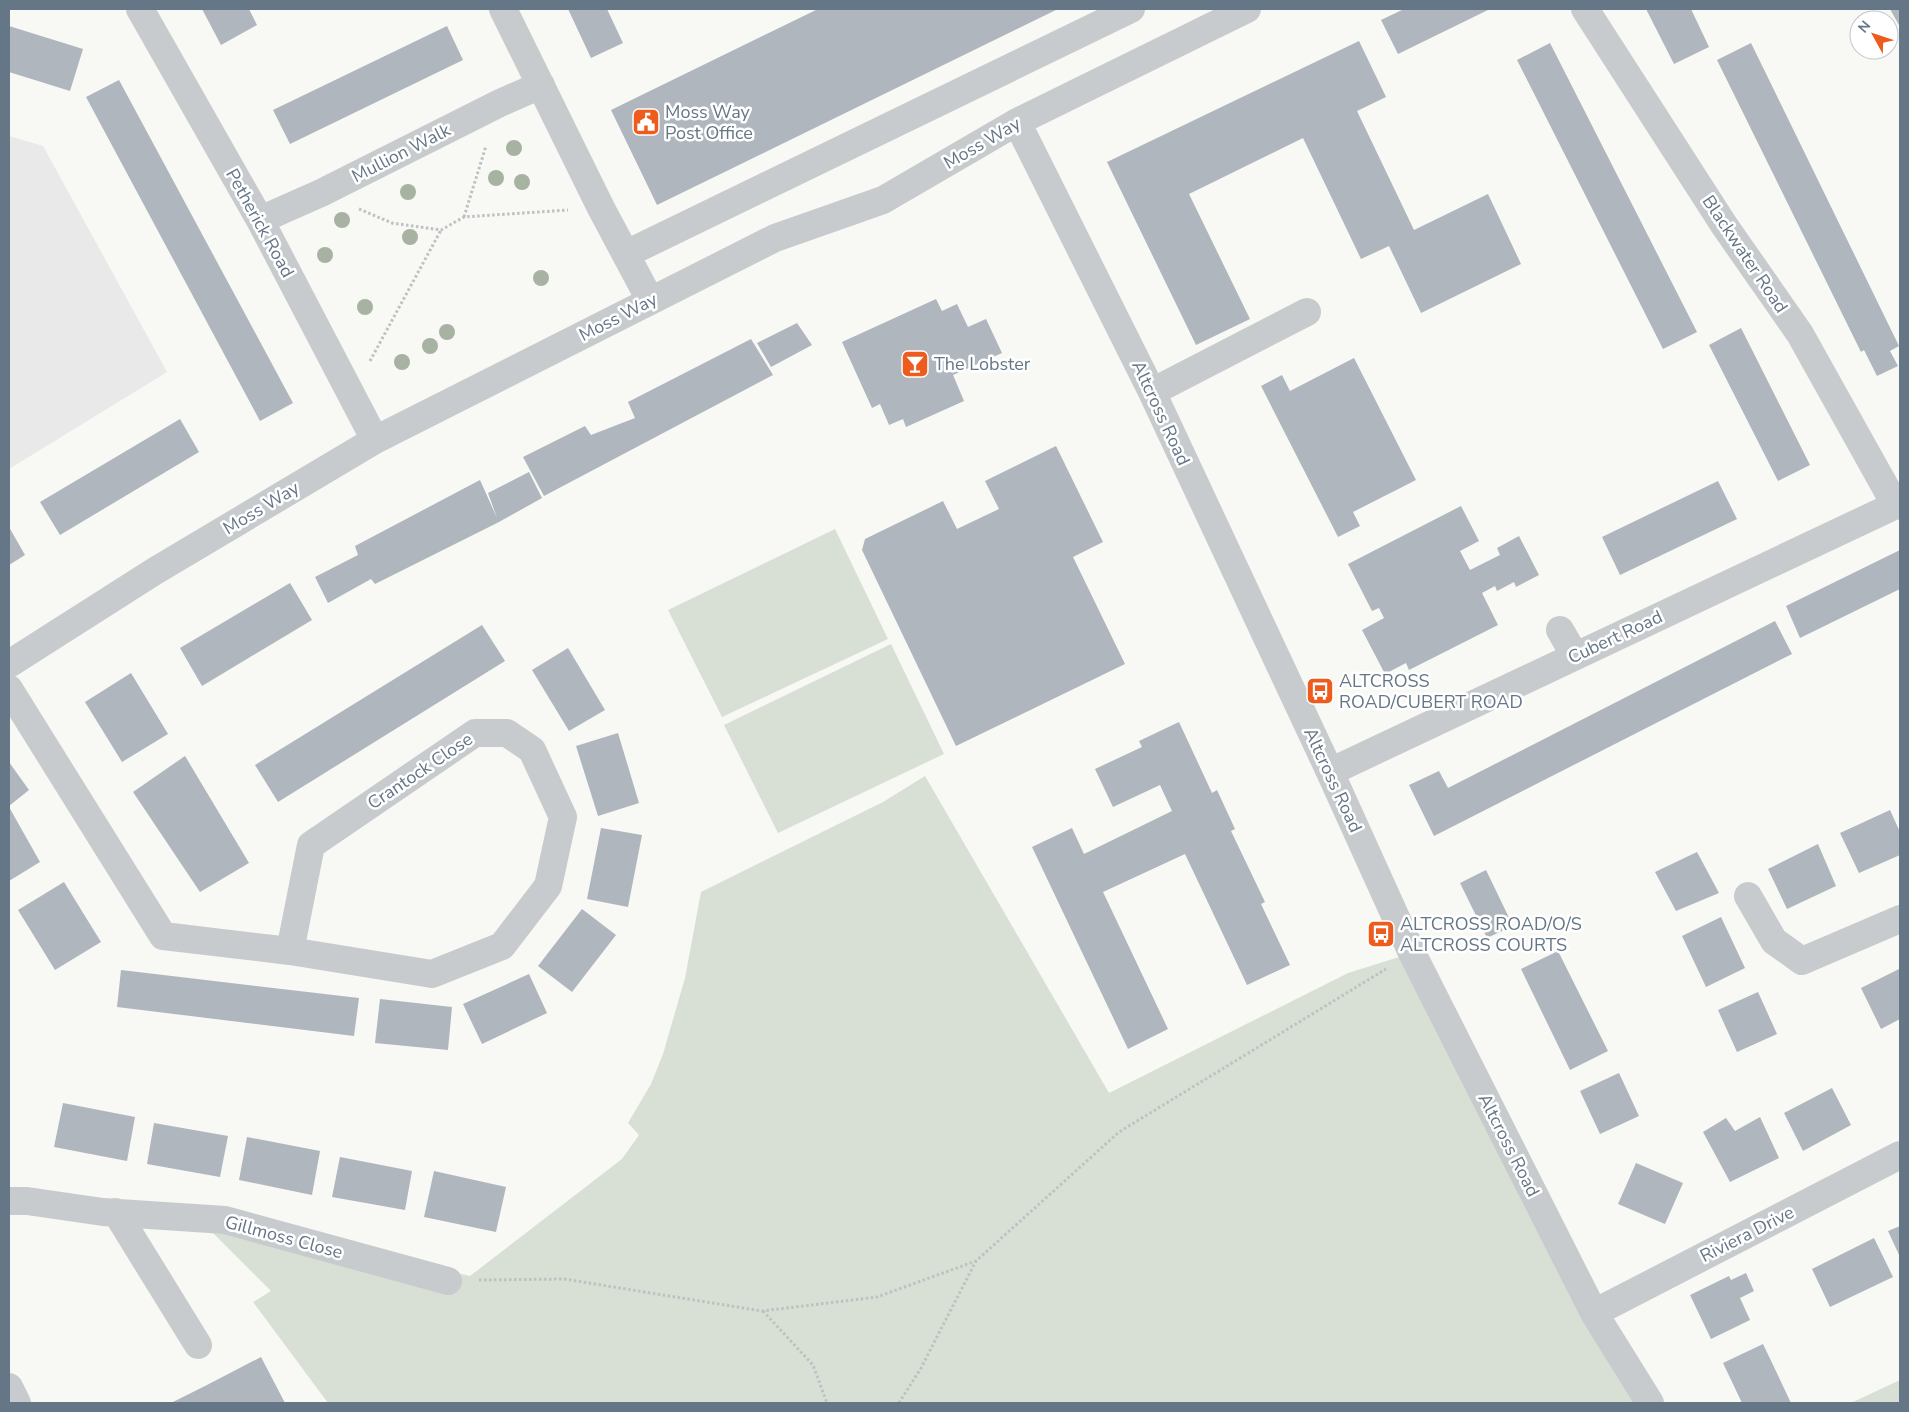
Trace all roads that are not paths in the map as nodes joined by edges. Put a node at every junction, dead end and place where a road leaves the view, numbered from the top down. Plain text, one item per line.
1 (140, 9) edge
2 (503, 9) edge
3 (1131, 9) edge
4 (1246, 9) edge
5 (1585, 9) edge
6 (541, 85) junction
7 (1017, 122) junction
8 (260, 220) junction
9 (626, 254) junction
10 (650, 300) junction
11 (1307, 312) dead end
12 (1152, 392) junction
13 (375, 440) junction
14 (1898, 504) edge
15 (1560, 630) dead end
16 (1575, 656) junction
17 (9, 664) edge
18 (9, 689) edge
19 (1330, 772) junction
20 (1748, 896) dead end
21 (1900, 918) edge
22 (290, 951) junction
23 (1900, 1155) edge
24 (9, 1201) edge
25 (116, 1212) junction
26 (448, 1281) road end
27 (1594, 1313) junction
28 (198, 1345) dead end
29 (9, 1387) edge
30 (17, 1403) edge
31 (1650, 1403) edge

1 - 8 street, Petherick Road
2 - 6 street
3 - 9 street
4 - 7 street, Moss Way
5 - 14 street, Blackwater Road
6 - 8 street, Mullion Walk
6 - 9 street
7 - 10 street, Moss Way
7 - 12 street, Altcross Road
8 - 13 street, Petherick Road
9 - 10 street
10 - 13 street, Moss Way
11 - 12 street
12 - 19 street, Altcross Road
13 - 17 street, Moss Way
14 - 16 street, Cubert Road
15 - 16 street
16 - 19 street, Cubert Road
18 - 22 street, Crantock Close
19 - 27 street, Altcross Road
20 - 21 street
22 - 22 street, Crantock Close
23 - 27 street, Riviera Drive
24 - 25 street, Gillmoss Close
25 - 26 street, Gillmoss Close
25 - 28 street
27 - 31 street, Altcross Road
29 - 30 street

